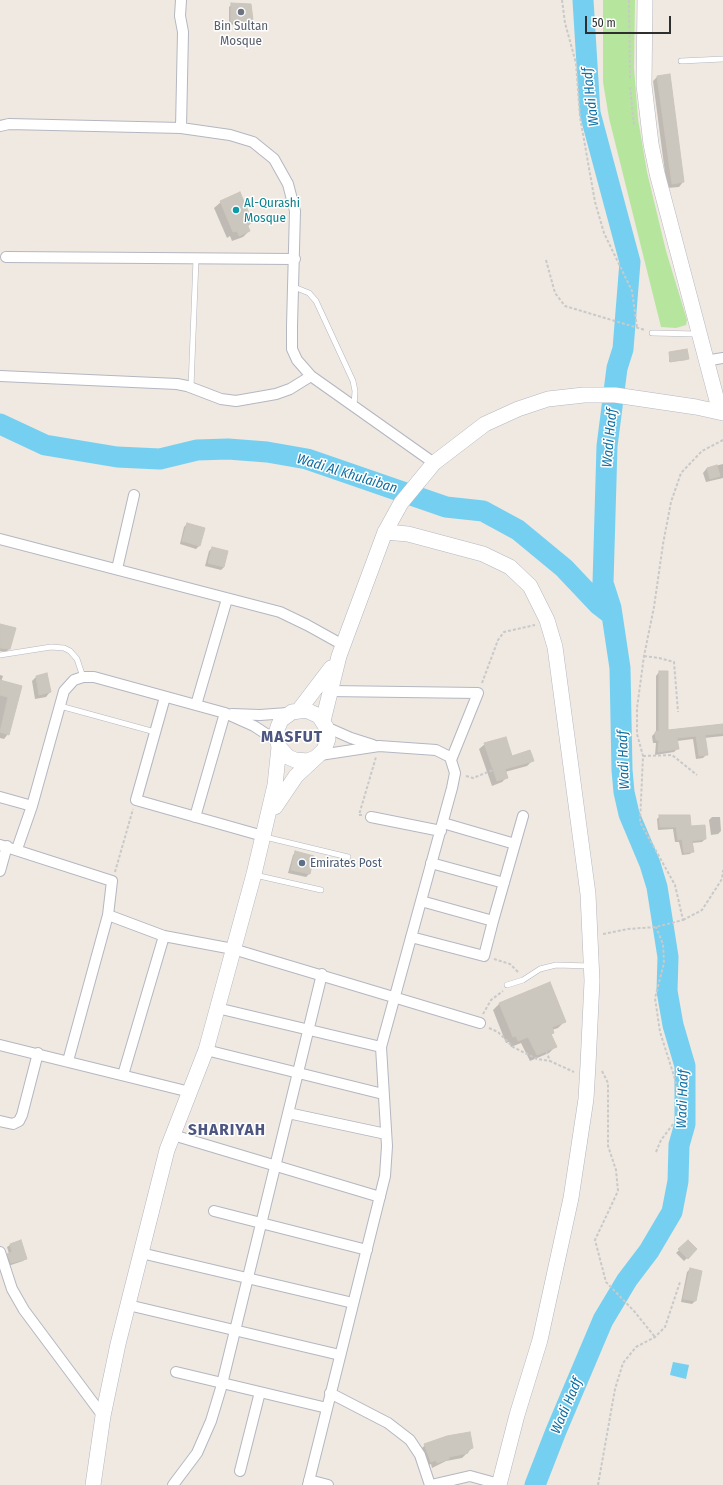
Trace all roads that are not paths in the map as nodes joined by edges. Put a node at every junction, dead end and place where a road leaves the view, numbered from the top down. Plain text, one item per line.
1 (181, 0) edge
2 (645, 0) edge
3 (723, 59) edge
4 (681, 61) dead end
5 (0, 126) edge
6 (181, 128) junction
7 (6, 258) dead end
8 (196, 258) junction
9 (295, 259) junction
10 (294, 287) junction
11 (652, 333) road end
12 (698, 334) junction
13 (723, 358) edge
14 (705, 361) junction
15 (0, 376) edge
16 (311, 376) junction
17 (191, 387) junction
18 (354, 406) junction
19 (721, 413) edge
20 (434, 463) junction
21 (134, 495) dead end
22 (385, 532) junction
23 (0, 539) edge
24 (116, 569) junction
25 (227, 599) junction
26 (341, 650) junction
27 (0, 655) edge
28 (83, 677) junction
29 (329, 692) junction
30 (165, 697) junction
31 (196, 705) junction
32 (60, 706) junction
33 (296, 711) junction
34 (225, 713) junction
35 (325, 724) junction
36 (155, 732) junction
37 (278, 744) junction
38 (379, 746) junction
39 (317, 756) junction
40 (451, 760) junction
41 (0, 797) edge
42 (32, 806) junction
43 (523, 816) dead end
44 (195, 817) junction
45 (371, 817) road end
46 (267, 820) junction
47 (442, 827) junction
48 (263, 836) junction
49 (516, 844) junction
50 (8, 847) edge
51 (348, 857) dead end
52 (431, 863) junction
53 (0, 871) edge
54 (254, 874) junction
55 (504, 883) junction
56 (321, 890) dead end
57 (421, 901) junction
58 (108, 915) junction
59 (493, 921) junction
60 (164, 936) junction
61 (412, 937) junction
62 (233, 949) junction
63 (592, 966) junction
64 (322, 974) junction
65 (507, 985) road end
66 (395, 998) junction
67 (217, 1008) junction
68 (480, 1023) road end
69 (308, 1030) junction
70 (0, 1045) edge
71 (381, 1047) junction
72 (206, 1050) junction
73 (38, 1053) junction
74 (68, 1061) junction
75 (298, 1073) junction
76 (123, 1075) junction
77 (190, 1092) junction
78 (383, 1094) junction
79 (288, 1113) junction
80 (0, 1121) edge
81 (386, 1134) junction
82 (173, 1135) junction
83 (275, 1166) junction
84 (380, 1197) junction
85 (214, 1211) dead end
86 (261, 1223) junction
87 (367, 1250) junction
88 (0, 1252) edge
89 (141, 1253) junction
90 (248, 1278) junction
91 (353, 1303) junction
92 (128, 1305) junction
93 (235, 1330) junction
94 (340, 1355) junction
95 (176, 1372) dead end
96 (222, 1383) junction
97 (260, 1392) junction
98 (330, 1393) junction
99 (327, 1408) junction
100 (103, 1416) junction
101 (240, 1471) dead end
102 (309, 1482) edge
103 (93, 1485) edge
104 (173, 1485) edge
105 (328, 1485) edge
106 (431, 1485) edge
107 (499, 1485) edge

1 - 6 street
2 - 12 street
3 - 4 lane
5 - 6 street
6 - 9 street
7 - 8 street
8 - 9 street
8 - 17 lane
9 - 10 street
10 - 16 street
10 - 18 lane
11 - 12 lane
12 - 14 street
13 - 14 street
14 - 19 street
15 - 17 street
16 - 17 street
16 - 18 street
18 - 20 street
19 - 20 street
20 - 22 street
21 - 24 street
22 - 26 street
22 - 63 street
23 - 24 street
24 - 25 street
25 - 26 street
25 - 31 street
26 - 29 street
26 - 33 street
27 - 28 lane
28 - 30 street
28 - 32 street
29 - 35 street
29 - 40 street
30 - 31 street
30 - 36 street
31 - 34 street
32 - 36 lane
32 - 42 street
33 - 34 street
33 - 35 street
33 - 37 street
34 - 37 street
34 - 44 street
35 - 38 street
35 - 39 street
36 - 44 street
37 - 39 street
37 - 46 street
38 - 39 street
38 - 40 street
39 - 46 street
40 - 47 street
41 - 42 street
42 - 50 street
43 - 49 street
44 - 48 street
45 - 47 street
46 - 48 street
47 - 49 street
47 - 52 street
48 - 51 lane
48 - 54 street
49 - 55 street
50 - 53 street
50 - 58 street
52 - 55 street
52 - 57 street
54 - 56 lane
54 - 62 street
55 - 59 street
57 - 59 street
57 - 61 street
58 - 60 street
58 - 74 street
59 - 61 street
60 - 62 street
60 - 76 street
61 - 66 street
62 - 64 street
62 - 67 street
63 - 65 lane
63 - 107 street
64 - 66 street
64 - 69 street
66 - 68 street
66 - 71 street
67 - 69 street
67 - 72 street
69 - 71 street
69 - 75 street
70 - 73 street
71 - 78 street
72 - 75 street
72 - 77 street
73 - 74 street
73 - 80 street
74 - 76 street
75 - 78 street
75 - 79 street
76 - 77 street
77 - 82 street
78 - 81 street
79 - 81 street
79 - 83 street
81 - 84 street
82 - 83 street
82 - 89 street
83 - 84 street
83 - 86 street
84 - 87 street
85 - 86 street
86 - 87 street
86 - 90 street
87 - 91 street
88 - 100 street
89 - 90 street
89 - 92 street
90 - 91 street
90 - 93 street
91 - 94 street
92 - 93 street
92 - 100 street
93 - 94 street
93 - 96 street
94 - 98 street
95 - 96 street
96 - 97 street
96 - 104 street
97 - 99 street
97 - 101 street
98 - 99 street
98 - 106 street
99 - 102 street
100 - 103 street
102 - 105 street
106 - 107 street

